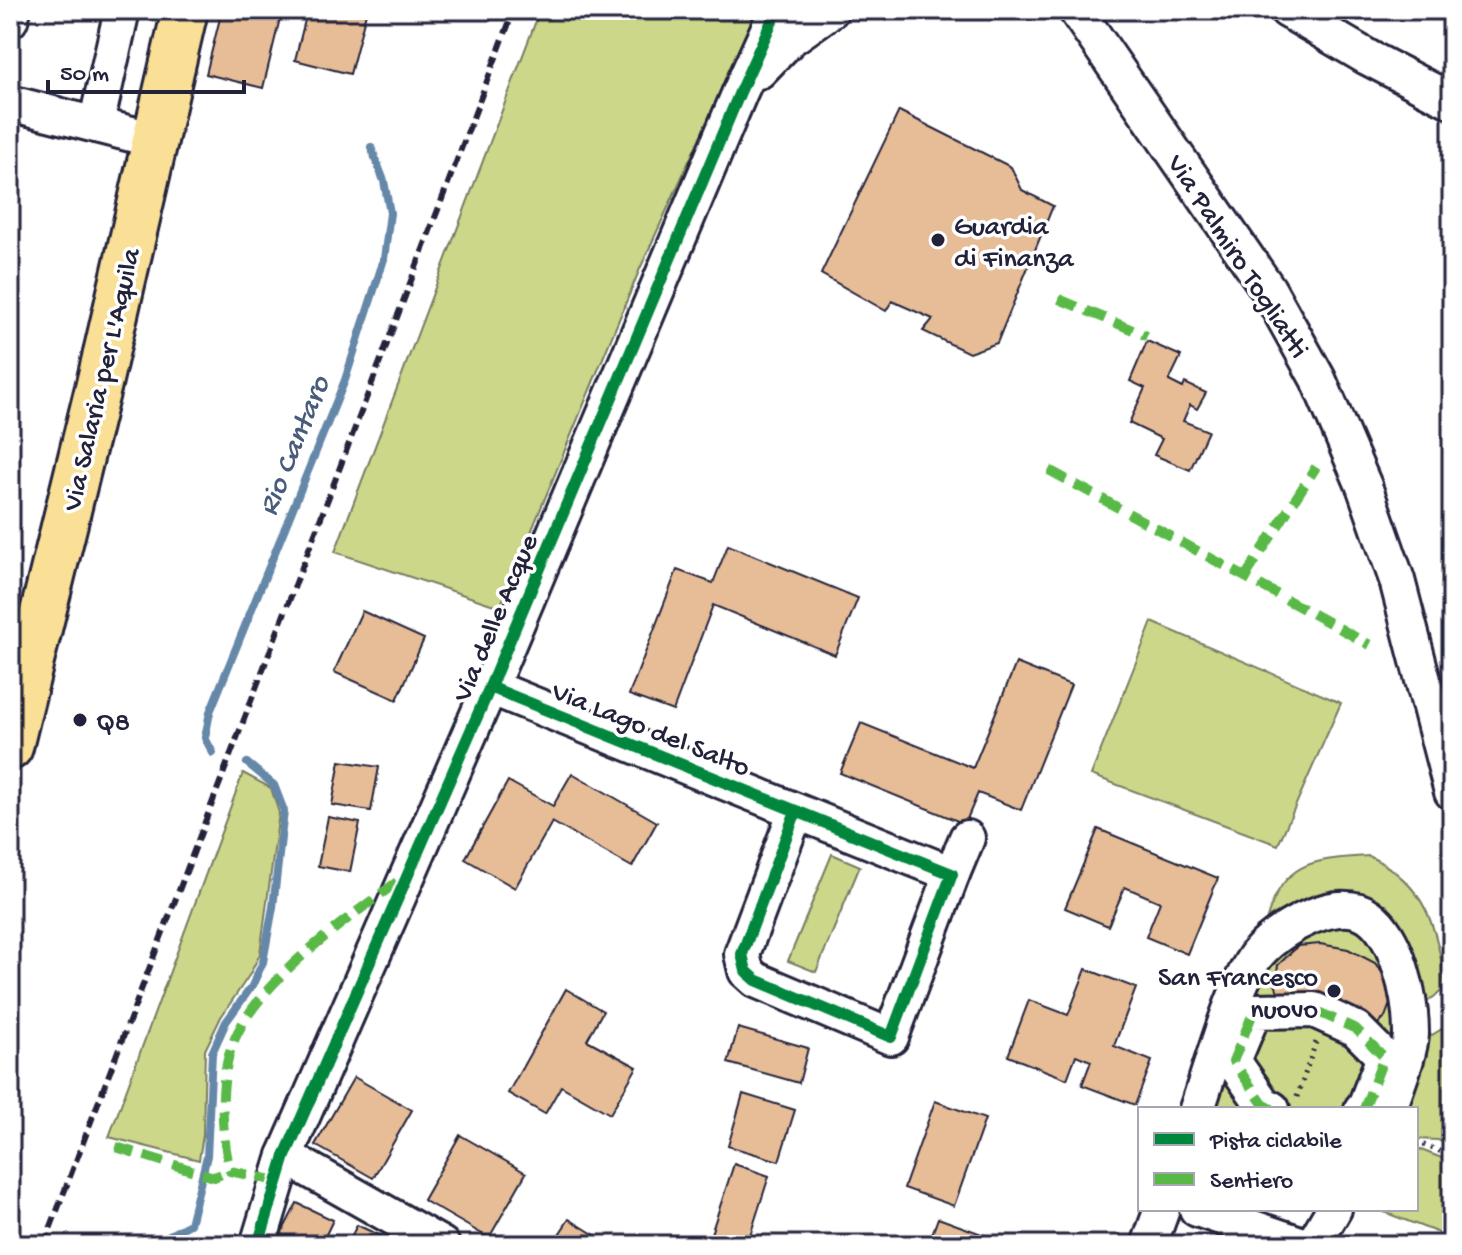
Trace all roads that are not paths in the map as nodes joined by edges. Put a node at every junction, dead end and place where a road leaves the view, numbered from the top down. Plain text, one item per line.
1 (13, 10) edge
2 (122, 10) edge
3 (185, 10) edge
4 (777, 10) edge
5 (831, 10) edge
6 (1052, 10) edge
7 (1287, 10) edge
8 (1086, 14) edge
9 (10, 20) edge
10 (740, 92) junction
11 (1452, 101) edge
12 (10, 103) edge
13 (96, 125) junction
14 (155, 140) junction
15 (490, 687) junction
16 (10, 747) edge
17 (1452, 792) edge
18 (796, 811) junction
19 (967, 838) dead end
20 (952, 874) junction
21 (1198, 1107) edge
22 (1277, 1107) edge
23 (1365, 1107) edge
24 (1390, 1107) edge
25 (285, 1156) junction
26 (1161, 1211) edge
27 (1203, 1211) edge
28 (1333, 1211) edge
29 (258, 1245) edge
30 (442, 1245) edge
31 (1149, 1245) edge
32 (1303, 1245) edge
33 (1313, 1245) edge

1 - 9 street
2 - 13 street
3 - 14 main road, Via Salaria per L'Aquila
4 - 10 street, Via delle Acque
5 - 10 street
6 - 8 street
7 - 11 street
8 - 17 street, Via Palmiro Togliatti
10 - 15 street, Via delle Acque
12 - 13 street
13 - 14 street
14 - 16 main road, Via Salaria per L'Aquila
15 - 18 street, Via Lago del Salto
15 - 25 street, Via delle Acque
18 - 20 street, Via Lago del Salto
18 - 20 street
19 - 20 street
21 - 24 street
22 - 23 street
25 - 29 street, Via delle Acque
25 - 30 street
26 - 31 street
27 - 32 street
28 - 33 street

